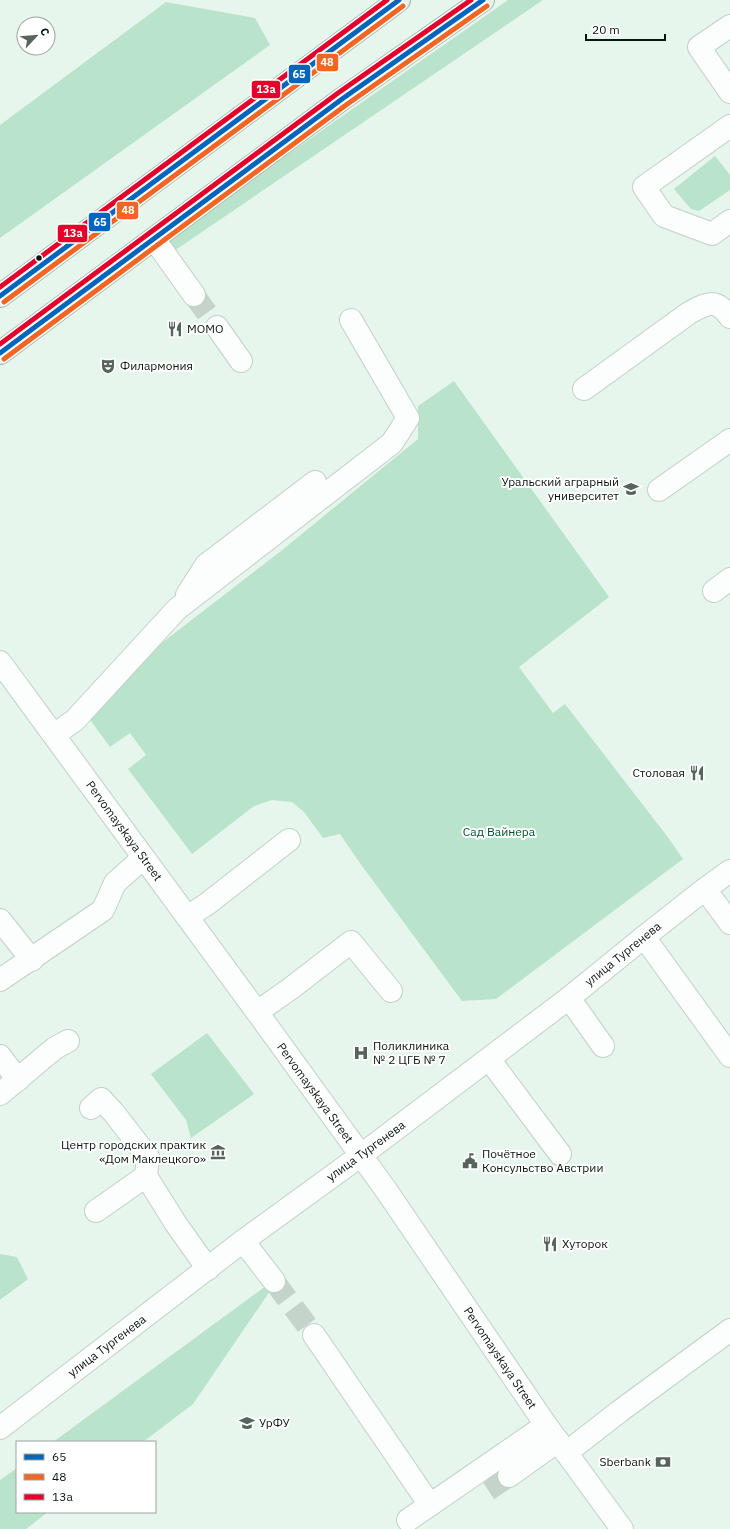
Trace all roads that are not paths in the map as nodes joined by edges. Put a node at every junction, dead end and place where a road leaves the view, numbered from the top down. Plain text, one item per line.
1 (399, 0) edge
2 (483, 0) edge
3 (730, 26) edge
4 (730, 92) edge
5 (730, 126) edge
6 (730, 221) edge
7 (154, 239) junction
8 (194, 295) tunnel mouth
9 (0, 296) edge
10 (730, 317) edge
11 (351, 320) dead end
12 (217, 327) tunnel mouth
13 (0, 353) edge
14 (241, 361) dead end
15 (584, 389) dead end
16 (730, 440) edge
17 (315, 482) dead end
18 (659, 490) dead end
19 (177, 609) junction
20 (0, 662) edge
21 (54, 735) junction
22 (289, 840) dead end
23 (143, 858) junction
24 (730, 871) edge
25 (705, 889) junction
26 (187, 917) junction
27 (0, 920) edge
28 (730, 923) edge
29 (644, 937) junction
30 (32, 960) junction
31 (0, 980) edge
32 (391, 990) dead end
33 (569, 998) junction
34 (257, 1012) junction
35 (68, 1041) dead end
36 (603, 1046) dead end
37 (0, 1056) edge
38 (730, 1056) edge
39 (489, 1059) junction
40 (18, 1080) junction
41 (0, 1094) edge
42 (91, 1108) dead end
43 (560, 1154) dead end
44 (360, 1156) junction
45 (146, 1176) junction
46 (96, 1211) dead end
47 (243, 1241) junction
48 (208, 1269) junction
49 (274, 1281) tunnel mouth
50 (730, 1330) edge
51 (314, 1335) tunnel mouth
52 (0, 1428) edge
53 (557, 1440) junction
54 (509, 1476) tunnel mouth
55 (430, 1505) junction
56 (408, 1520) dead end
57 (622, 1529) edge

1 - 9 main road
2 - 7 main road
3 - 4 street
5 - 6 street
7 - 8 street
7 - 13 main road
10 - 15 street
11 - 19 street
12 - 14 street
16 - 18 street
17 - 19 street
19 - 21 street
20 - 21 street, Pervomayskaya Street
21 - 23 street, Pervomayskaya Street
22 - 26 street
23 - 26 street, Pervomayskaya Street
23 - 30 street
24 - 25 street, улица Тургенева
25 - 28 street
25 - 29 street, улица Тургенева
26 - 34 street, Pervomayskaya Street
27 - 30 street
29 - 33 street, улица Тургенева
29 - 38 street
30 - 31 street
32 - 34 street
33 - 36 street
33 - 39 street, улица Тургенева
34 - 44 street, Pervomayskaya Street
35 - 40 street
37 - 40 street
39 - 43 street
39 - 44 street, улица Тургенева
40 - 41 street
42 - 45 street
44 - 47 street, улица Тургенева
44 - 53 street, Pervomayskaya Street
45 - 46 street
45 - 48 street
47 - 48 street, улица Тургенева
47 - 49 street
48 - 52 street, улица Тургенева
50 - 53 street
51 - 55 street
53 - 54 street
53 - 55 street
53 - 57 street, Pervomayskaya Street
55 - 56 street

